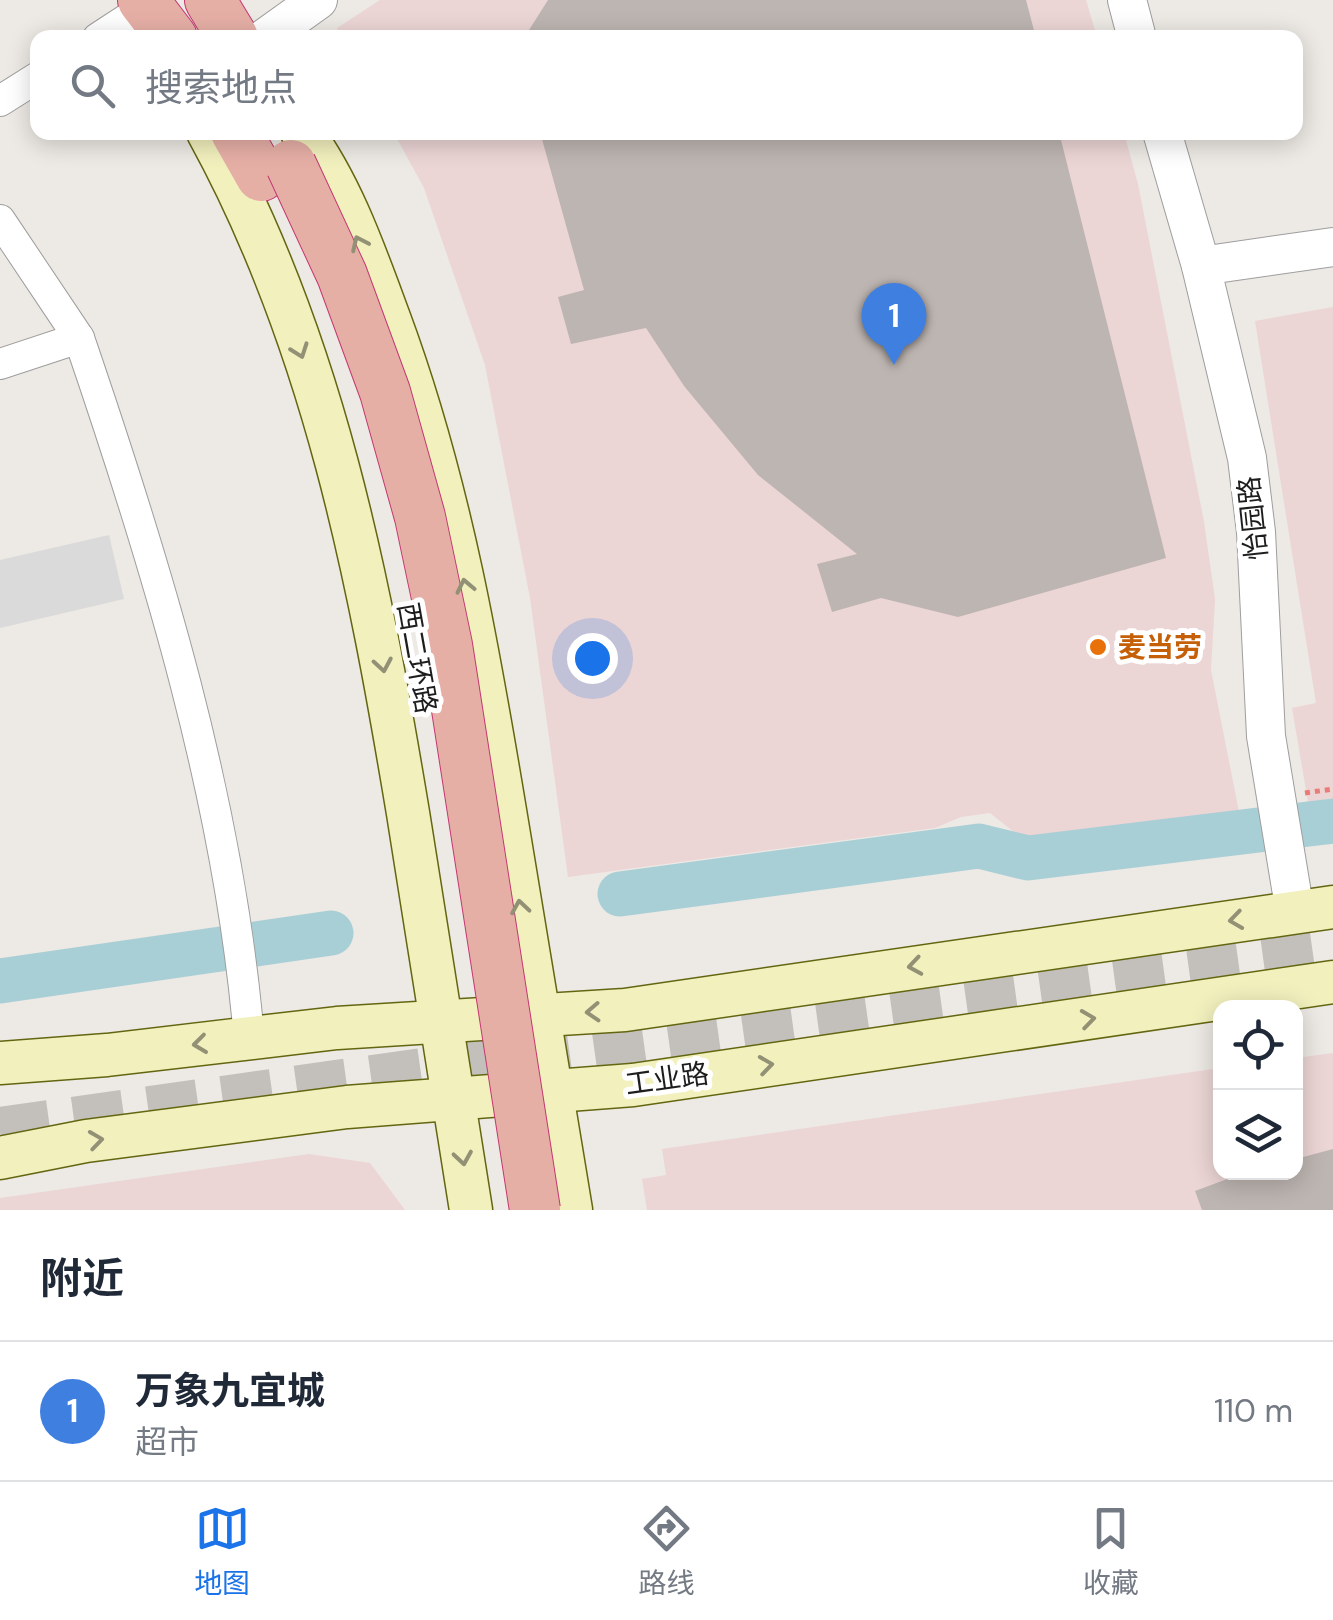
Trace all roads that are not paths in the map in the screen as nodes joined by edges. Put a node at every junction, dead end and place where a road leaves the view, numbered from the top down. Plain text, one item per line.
1 (210, 0) edge
2 (318, 0) edge
3 (1127, 0) edge
4 (156, 20) edge
5 (124, 30) edge
6 (228, 30) edge
7 (276, 30) edge
8 (1135, 30) edge
9 (30, 81) edge
10 (0, 101) edge
11 (212, 140) edge
12 (255, 140) edge
13 (1164, 140) edge
14 (283, 152) edge
15 (0, 220) edge
16 (1333, 247) edge
17 (1200, 266) junction
18 (79, 338) junction
19 (0, 364) edge
20 (1314, 909) edge
21 (1333, 982) edge
22 (538, 1015) junction
23 (442, 1021) junction
24 (249, 1038) junction
25 (0, 1062) edge
26 (551, 1091) junction
27 (454, 1099) junction
28 (0, 1158) edge
29 (471, 1210) edge
30 (507, 1210) edge
31 (536, 1210) edge
32 (570, 1210) edge

1 - 6 highway
2 - 7 street
3 - 8 street
4 - 5 street
9 - 10 street
11 -> 23 main road
12 - 14 highway, 西二环路
13 - 17 street, 怡园路
22 -> 14 main road
14 - 30 highway, 西二环路
14 - 31 highway, 西二环路, bridge
15 - 18 street
16 - 17 street
17 - 20 street, 怡园路
18 - 19 street
18 - 24 street
20 -> 22 main road
26 -> 21 main road, 工业路
22 - 23 main road
22 - 26 main road
23 - 24 main road
23 - 27 main road
24 -> 25 main road
26 - 27 main road, 工业路
26 - 32 main road
28 -> 27 main road, 工业路
27 -> 29 main road

